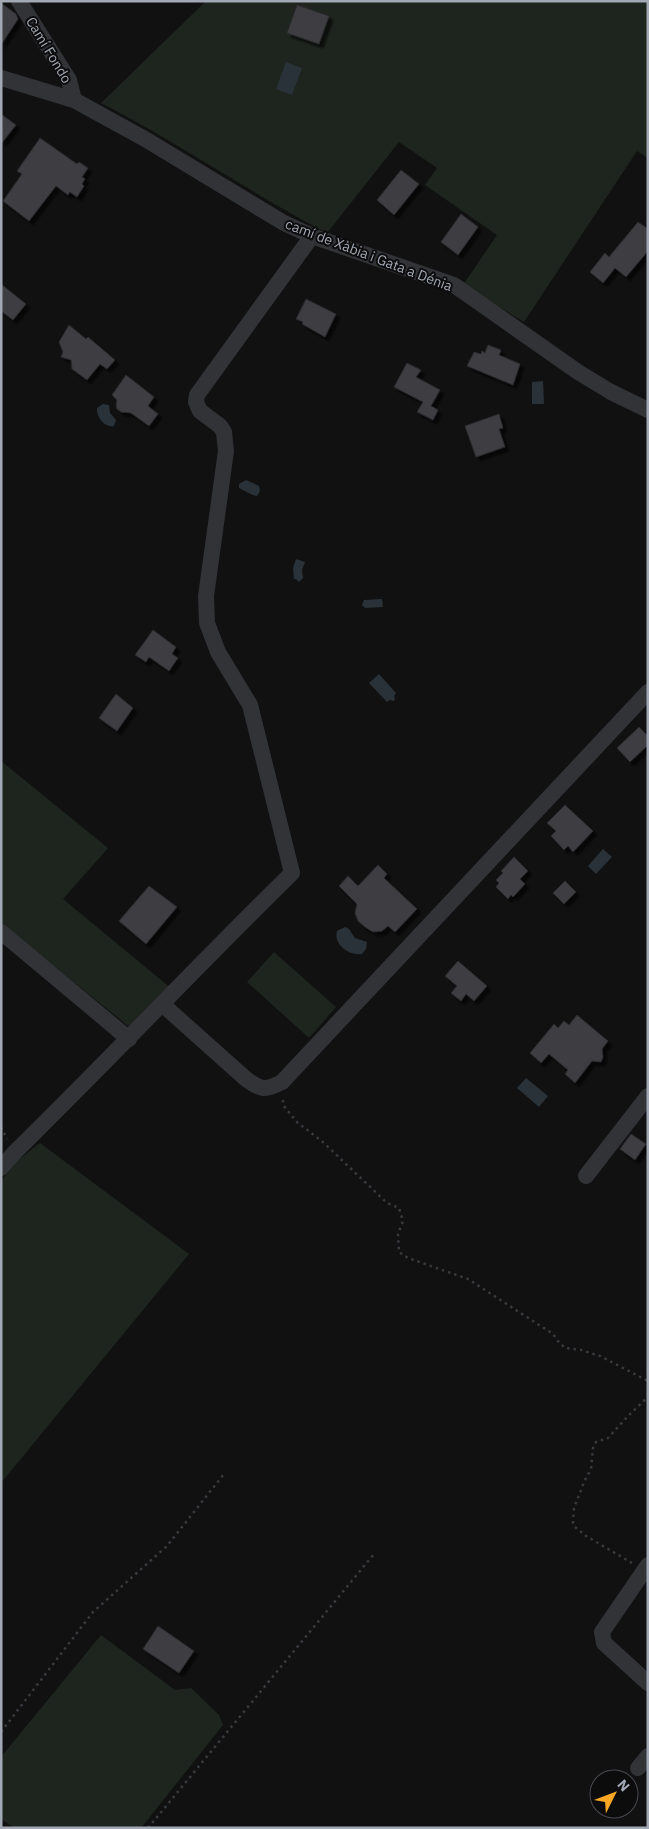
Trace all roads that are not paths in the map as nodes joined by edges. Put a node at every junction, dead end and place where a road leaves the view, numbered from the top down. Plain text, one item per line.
1 (20, 1) edge
2 (4, 84) edge
3 (74, 100) junction
4 (312, 236) junction
5 (648, 410) edge
6 (648, 692) edge
7 (1, 932) edge
8 (162, 1004) junction
9 (129, 1039) junction
10 (648, 1096) edge
11 (1, 1168) edge
12 (586, 1176) dead end
13 (646, 1567) edge
14 (648, 1683) edge

1 - 3 street, Camí Fondo
2 - 3 street, camí de Xàbia i Gata a Dénia
3 - 4 street, camí de Xàbia i Gata a Dénia
4 - 5 street, camí de Xàbia i Gata a Dénia
4 - 8 street
6 - 8 street
7 - 9 street
8 - 9 street
9 - 11 street
10 - 12 street
13 - 14 street

